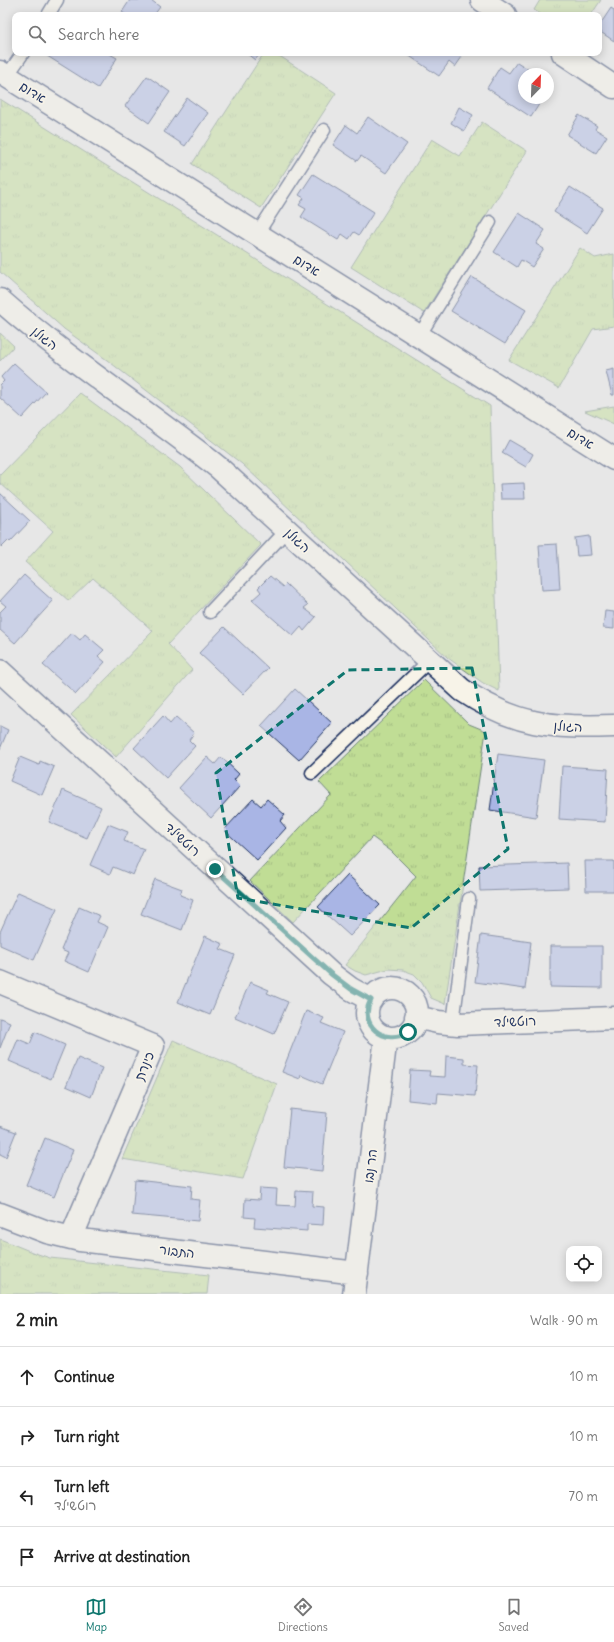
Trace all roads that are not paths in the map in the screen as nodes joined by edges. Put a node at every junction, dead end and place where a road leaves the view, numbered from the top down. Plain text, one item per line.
1 (57, 0) edge
2 (482, 0) edge
3 (50, 12) edge
4 (500, 12) edge
5 (20, 56) edge
6 (568, 56) edge
7 (4, 74) edge
8 (614, 87) edge
9 (324, 130) dead end
10 (490, 222) dead end
11 (257, 234) junction
12 (0, 300) edge
13 (419, 336) junction
14 (614, 458) edge
15 (287, 530) junction
16 (210, 612) dead end
17 (429, 661) junction
18 (0, 671) edge
19 (614, 726) edge
20 (312, 773) dead end
21 (469, 899) dead end
22 (0, 982) edge
23 (371, 1000) junction
24 (416, 1017) junction
25 (614, 1018) edge
26 (453, 1024) junction
27 (386, 1037) junction
28 (0, 1214) edge
29 (71, 1238) junction
30 (357, 1273) junction
31 (354, 1294) edge

1 - 3 lane
2 - 4 street
5 - 7 lane
6 - 8 street
7 - 11 street, אדום
9 - 11 lane
10 - 13 lane
11 - 13 street, אדום
12 - 15 street, הגולן
13 - 14 street, אדום
15 - 16 lane
15 - 17 street, הגולן
17 - 19 street, הגולן
17 - 20 lane
18 - 23 street, רוטשילד
21 - 26 lane
22 - 29 street, כינרת
23 - 24 street
23 - 27 street
24 - 26 street, רוטשילד
24 - 27 street
25 - 26 street, רוטשילד
27 - 30 street, הר נבו
28 - 29 street, התבור
29 - 30 street, התבור
30 - 31 street, הר נבו

